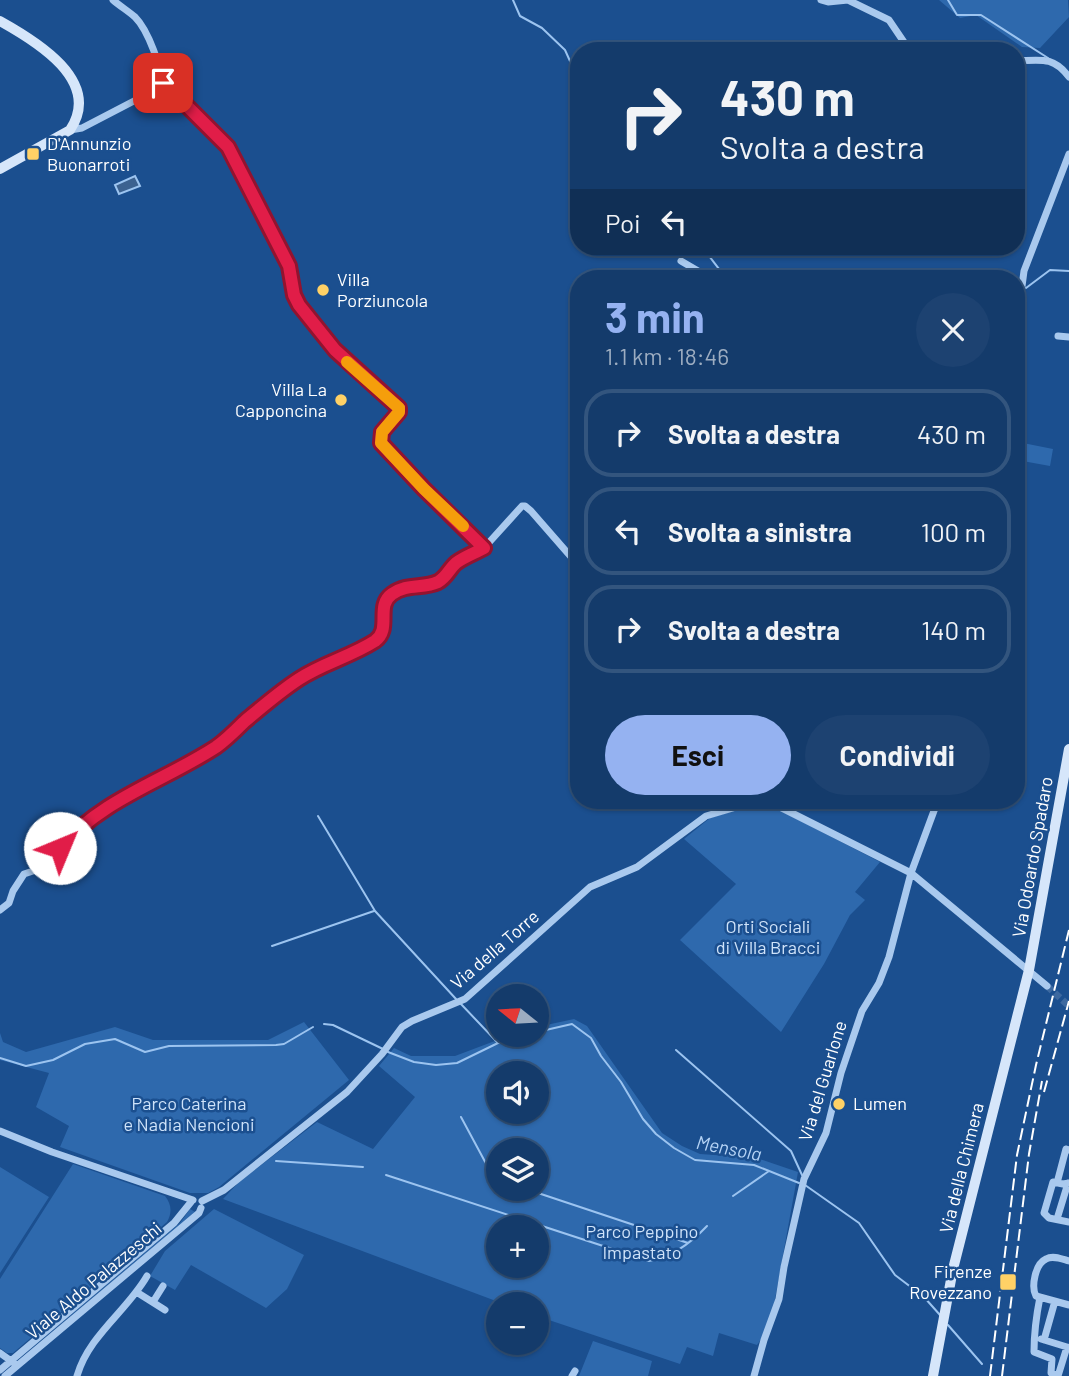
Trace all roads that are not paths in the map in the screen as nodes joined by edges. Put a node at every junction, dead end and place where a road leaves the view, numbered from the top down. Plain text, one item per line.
1 (113, 0) edge
2 (821, 0) edge
3 (848, 0) edge
4 (0, 21) edge
5 (904, 42) edge
6 (1025, 61) edge
7 (1069, 77) edge
8 (164, 88) junction
9 (70, 130) junction
10 (1069, 154) edge
11 (0, 169) edge
12 (681, 261) dead end
13 (696, 270) edge
14 (1024, 270) edge
15 (1058, 336) dead end
16 (1069, 337) edge
17 (484, 548) junction
18 (570, 556) edge
19 (1069, 749) edge
20 (730, 809) edge
21 (784, 809) edge
22 (935, 809) edge
23 (911, 873) junction
24 (0, 910) edge
25 (1029, 970) junction
26 (1047, 986) tunnel mouth
27 (0, 1131) edge
28 (1069, 1150) edge
29 (1057, 1182) junction
30 (1069, 1182) edge
31 (192, 1201) junction
32 (202, 1204) junction
33 (1057, 1219) junction
34 (1069, 1222) edge
35 (1069, 1261) edge
36 (147, 1276) dead end
37 (163, 1286) dead end
38 (138, 1293) junction
39 (1040, 1297) junction
40 (1055, 1301) junction
41 (153, 1302) junction
42 (1069, 1305) edge
43 (165, 1310) dead end
44 (1040, 1339) junction
45 (1068, 1347) edge
46 (0, 1353) edge
47 (14, 1363) junction
48 (0, 1370) edge
49 (5, 1376) edge
50 (77, 1376) edge
51 (754, 1376) edge
52 (933, 1376) edge
53 (1058, 1376) edge

1 - 8 street
2 - 3 street
3 - 5 street
4 - 9 street
6 - 7 street
8 - 9 street
8 - 17 street
9 - 11 street
10 - 14 street
12 - 13 street
15 - 16 street
17 - 18 street
17 - 24 street
19 - 25 street, Via Odoardo Spadaro
20 - 32 street, Via della Torre
21 - 23 street
22 - 23 street, Via del Guarlone
23 - 25 street
23 - 51 street, Via del Guarlone
25 - 26 street
25 - 52 street, Via della Chimera
27 - 31 street
28 - 29 street
29 - 30 street
29 - 33 street
30 - 33 street
31 - 32 street
31 - 47 street, Viale Aldo Palazzeschi
32 - 47 street, Viale Aldo Palazzeschi
33 - 34 street
35 - 39 street
36 - 38 street
37 - 41 street
38 - 41 street
38 - 50 street
39 - 40 street
39 - 44 street
40 - 42 street
40 - 44 street
41 - 43 street
44 - 45 street
44 - 53 street
45 - 53 street
46 - 47 street
47 - 48 street, Viale Aldo Palazzeschi
47 - 49 street, Viale Aldo Palazzeschi

